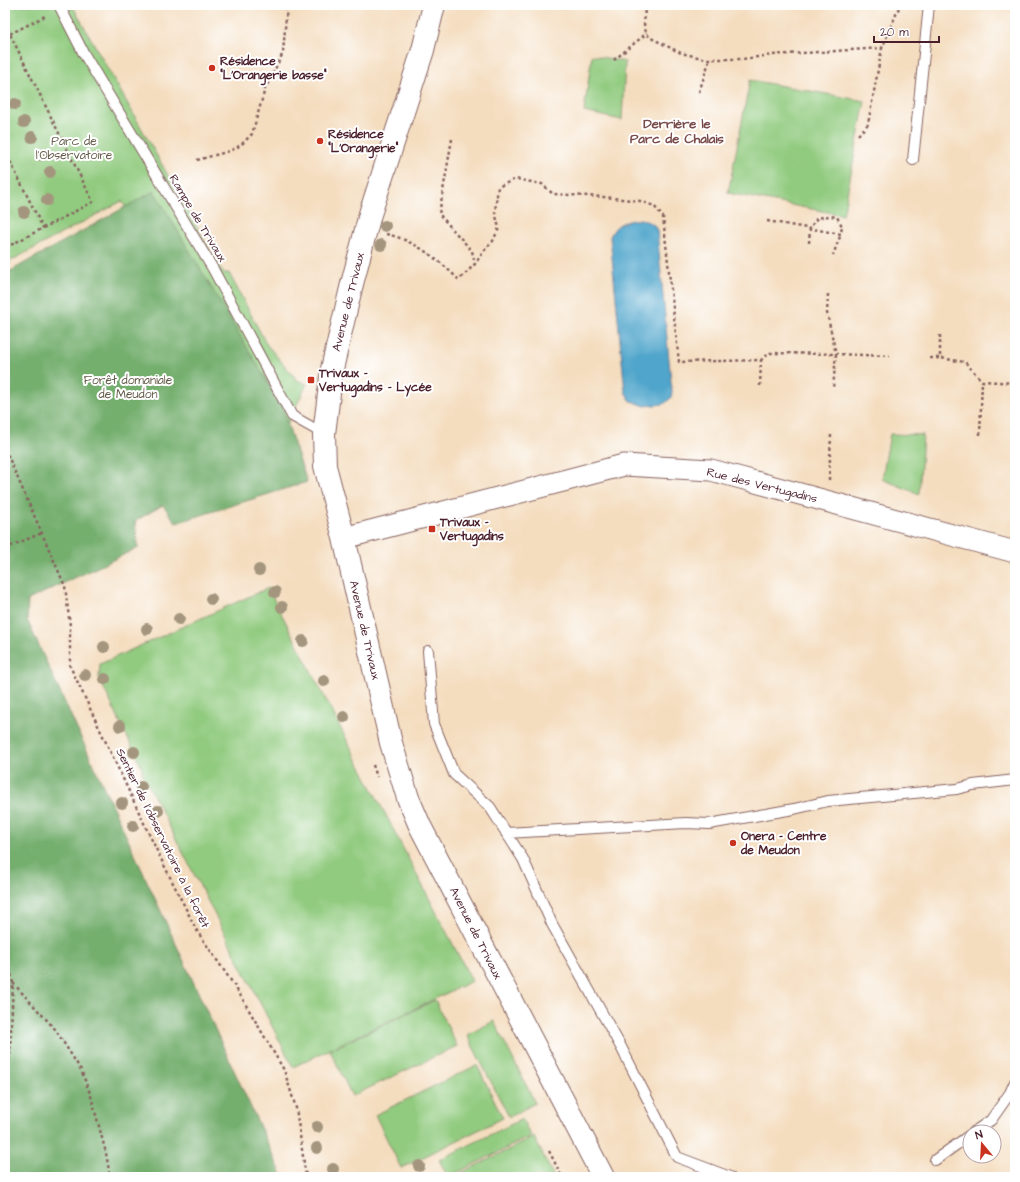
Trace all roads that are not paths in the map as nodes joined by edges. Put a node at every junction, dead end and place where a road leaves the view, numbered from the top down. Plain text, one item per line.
1 (434, 5) edge
2 (929, 5) edge
3 (60, 7) edge
4 (913, 160) dead end
5 (324, 434) junction
6 (344, 538) junction
7 (1015, 552) edge
8 (428, 651) dead end
9 (1015, 780) edge
10 (506, 833) junction
11 (1015, 1082) edge
12 (985, 1124) edge
13 (962, 1141) edge
14 (935, 1160) dead end
15 (603, 1177) edge
16 (730, 1177) edge

1 - 5 main road, Avenue de Trivaux
2 - 4 lane
3 - 5 lane, Rampe de Trivaux
5 - 6 main road, Avenue de Trivaux
6 - 7 street, Rue des Vertugadins
6 - 15 main road, Avenue de Trivaux
8 - 10 lane
9 - 10 lane
10 - 16 lane
11 - 12 lane
13 - 14 lane

